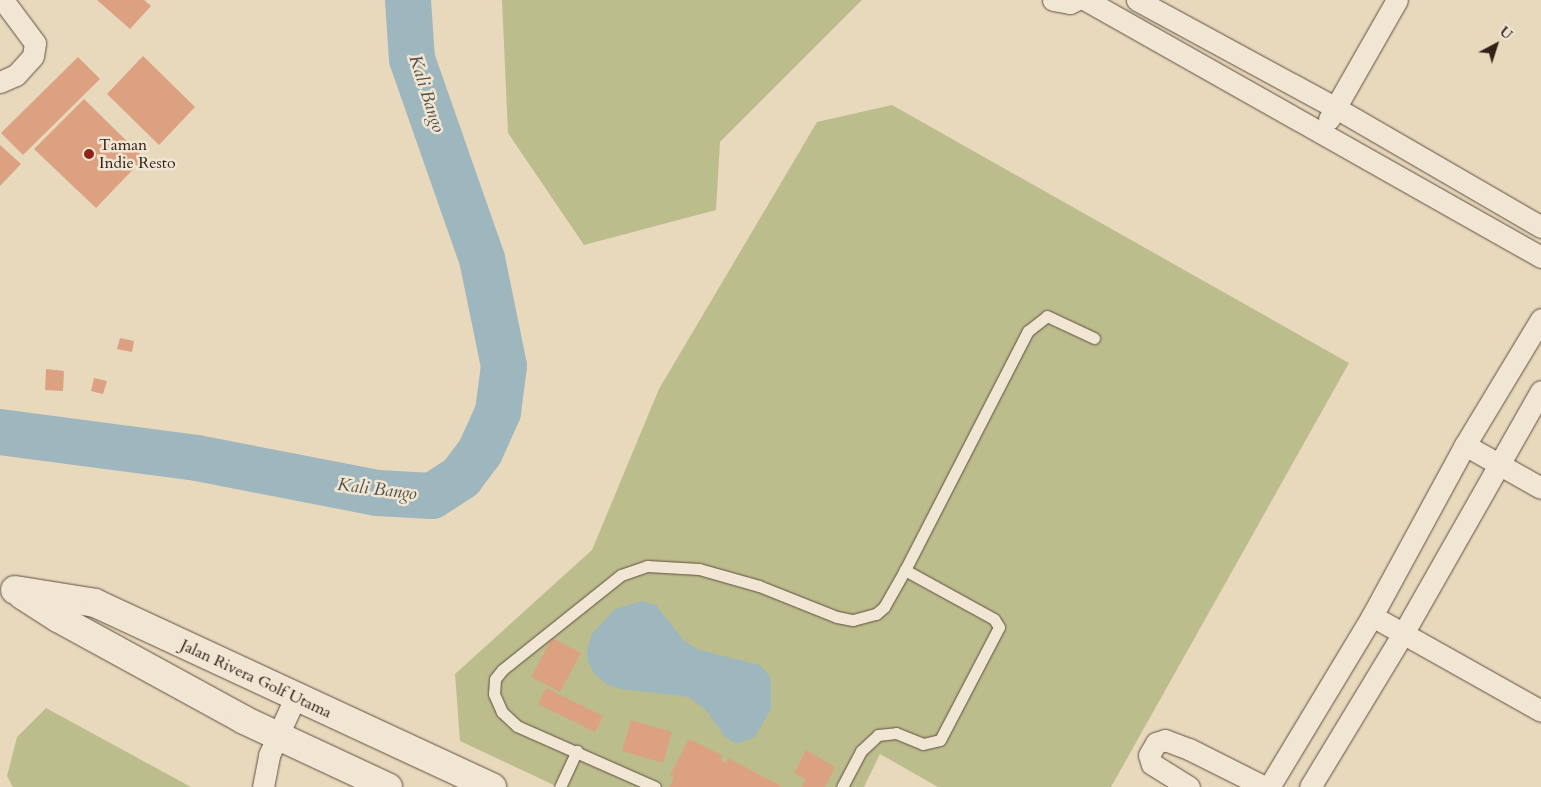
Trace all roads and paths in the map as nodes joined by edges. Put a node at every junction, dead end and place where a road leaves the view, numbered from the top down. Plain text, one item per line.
1 (1053, 0) edge
2 (1076, 0) edge
3 (1086, 0) edge
4 (1137, 0) edge
5 (1397, 0) edge
6 (4, 7) edge
7 (0, 82) edge
8 (1336, 108) junction
9 (1320, 132) junction
10 (1541, 227) edge
11 (1541, 257) edge
12 (1541, 319) edge
13 (1094, 338) dead end
14 (1541, 390) edge
15 (1465, 445) junction
16 (1498, 463) junction
17 (1541, 488) edge
18 (905, 570) junction
19 (8, 586) edge
20 (1372, 616) junction
21 (1404, 632) junction
22 (295, 698) junction
23 (1541, 711) edge
24 (279, 736) junction
25 (577, 751) junction
26 (263, 787) edge
27 (388, 787) edge
28 (492, 787) edge
29 (560, 787) edge
30 (656, 787) edge
31 (842, 787) edge
32 (1189, 787) edge
33 (1265, 787) edge
34 (1269, 787) edge
35 (1310, 787) edge

1 - 2 street
3 - 9 street
4 - 8 street
5 - 8 street
6 - 7 street
8 - 9 street
8 - 10 street
9 - 11 street
12 - 15 street
13 - 18 lane
14 - 16 street
15 - 16 street
15 - 20 street
16 - 17 street
16 - 21 street
18 - 25 lane
18 - 31 lane
19 - 22 street, Jalan Rivera Golf Utama
19 - 24 street, Jalan Rivera Golf Utama
20 - 21 street
20 - 34 street
21 - 23 street
21 - 35 street
22 - 24 street
22 - 28 street, Jalan Rivera Golf Utama
24 - 26 street
24 - 27 street, Jalan Rivera Golf Utama
25 - 29 lane
25 - 30 lane
32 - 33 street

